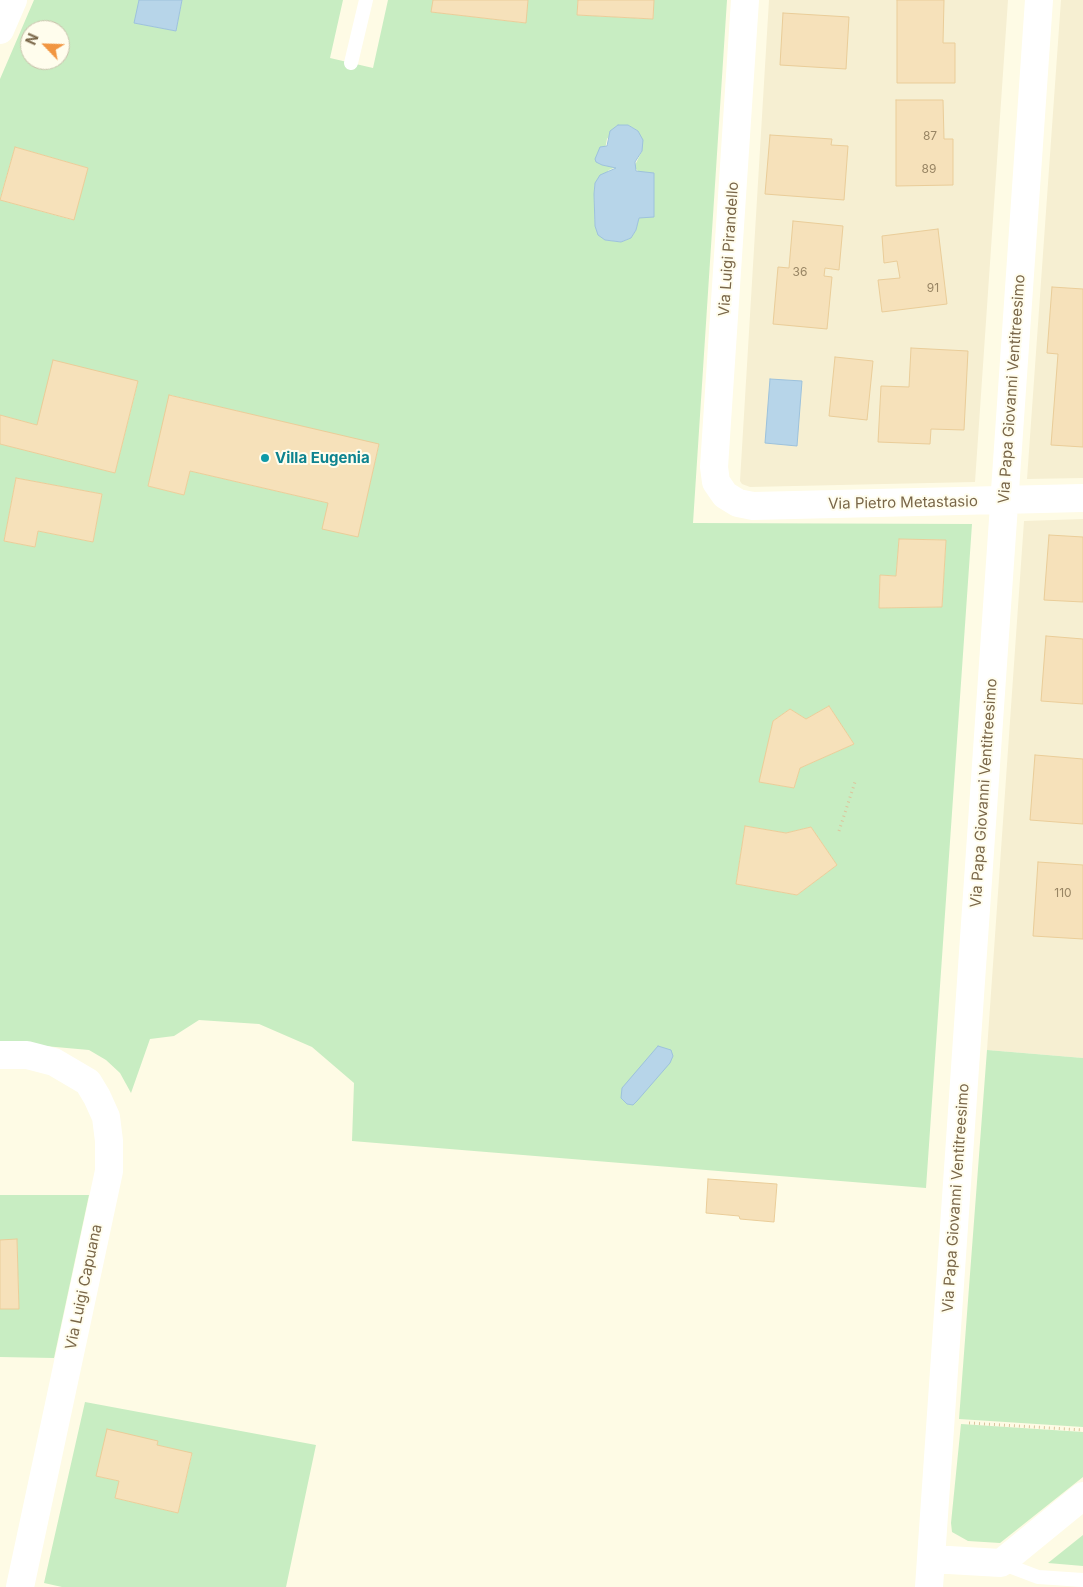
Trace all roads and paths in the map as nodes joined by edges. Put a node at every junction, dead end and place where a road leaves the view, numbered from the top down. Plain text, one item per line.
1 (13, 0) edge
2 (366, 0) edge
3 (745, 0) edge
4 (1039, 0) edge
5 (0, 30) edge
6 (351, 63) dead end
7 (725, 496) joint
8 (1083, 498) edge
9 (1004, 501) junction
10 (856, 779) dead end
11 (839, 831) dead end
12 (0, 1055) edge
13 (940, 1421) junction
14 (1083, 1430) edge
15 (1083, 1496) edge
16 (930, 1559) junction
17 (1001, 1562) junction
18 (1083, 1580) edge
19 (20, 1587) edge
20 (929, 1587) edge

1 - 5 street
2 - 6 lane
3 - 7 street, Via Luigi Pirandello
4 - 9 street, Via Papa Giovanni Ventitreesimo
7 - 9 street, Via Pietro Metastasio
8 - 9 street, Via Pietro Metastasio
9 - 13 street, Via Papa Giovanni Ventitreesimo
10 - 11 path
12 - 19 street, Via Luigi Capuana
13 - 14 path
13 - 16 street, Via Papa Giovanni Ventitreesimo
15 - 17 street
16 - 17 street
16 - 20 street, Via Papa Giovanni Ventitreesimo
17 - 18 lane

